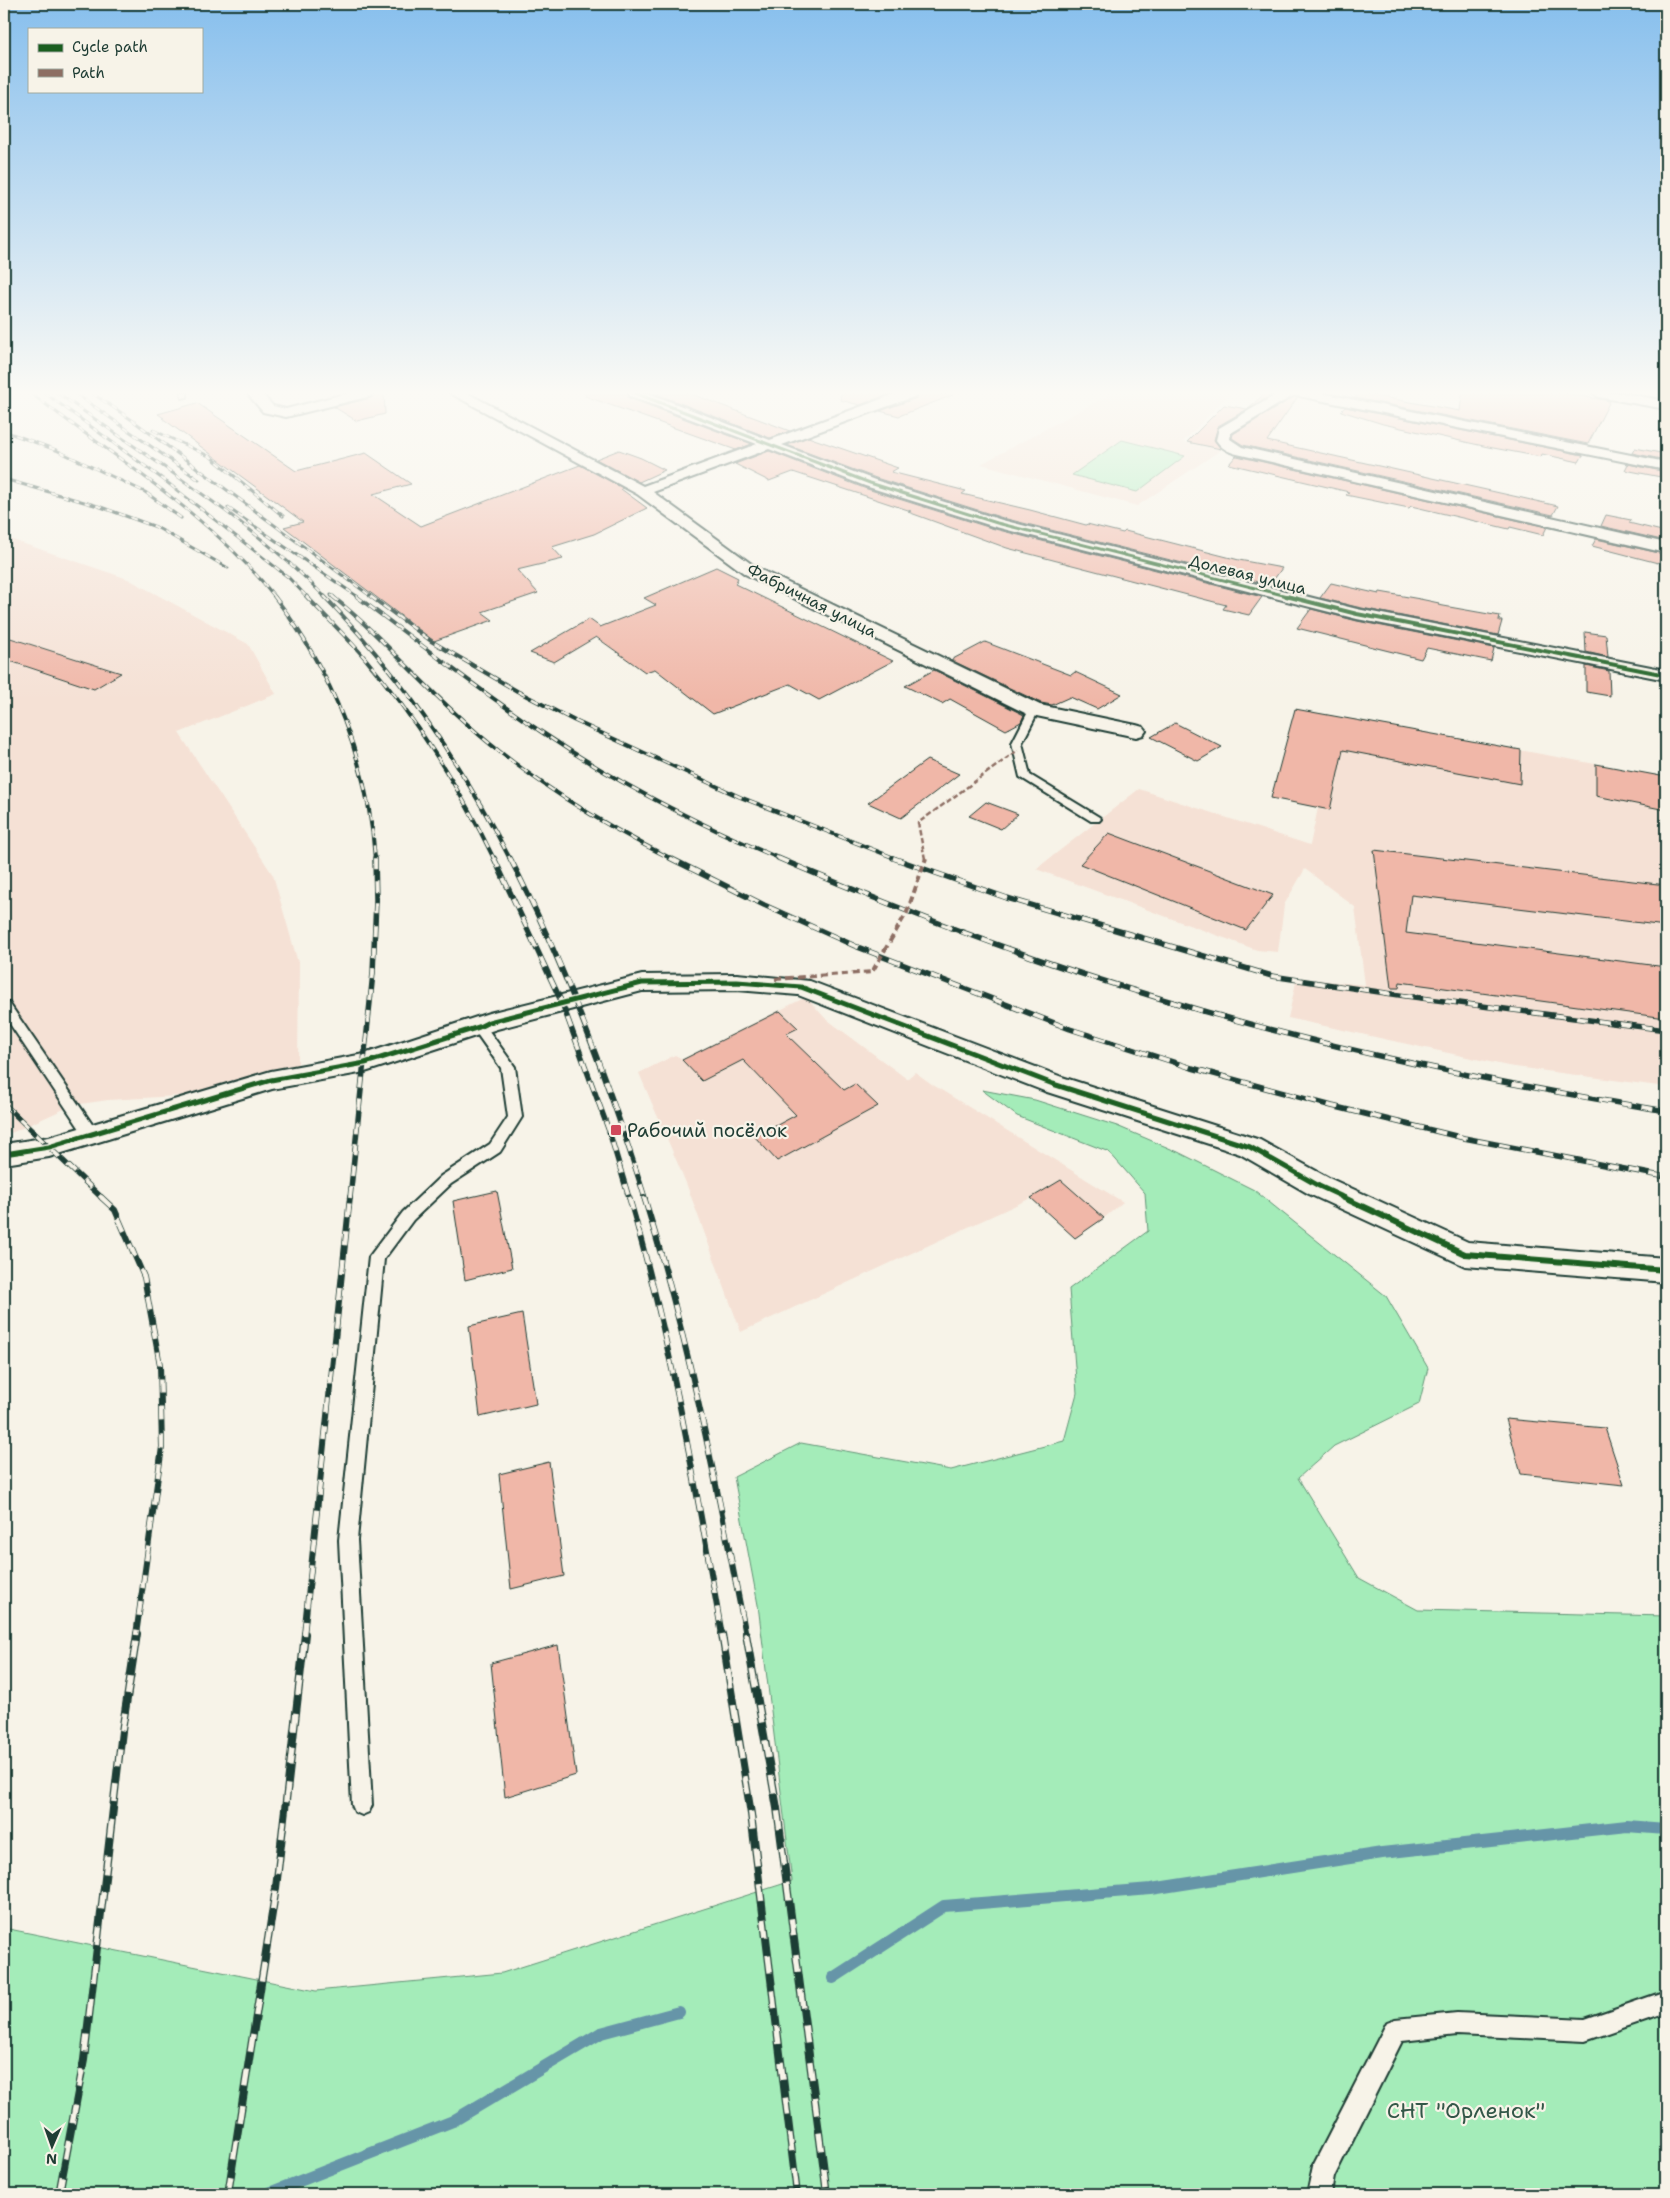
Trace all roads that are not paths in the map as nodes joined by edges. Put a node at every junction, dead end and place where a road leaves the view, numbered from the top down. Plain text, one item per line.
1 (647, 496) edge
2 (910, 496) edge
3 (1436, 496) edge
4 (1666, 548) edge
5 (1666, 674) edge
6 (1034, 710) junction
7 (1136, 731) dead end
8 (1095, 819) dead end
9 (4, 1006) edge
10 (479, 1027) junction
11 (90, 1134) junction
12 (7, 1152) edge
13 (1666, 1270) edge
14 (362, 1805) dead end
15 (1666, 2002) edge
16 (1319, 2194) edge

1 - 6 street, Фабричная улица
2 - 5 street, Долевая улица
3 - 4 street
6 - 7 street, Фабричная улица
6 - 8 lane
9 - 11 lane
10 - 11 street
10 - 13 street
10 - 14 lane
11 - 12 street
15 - 16 lane

